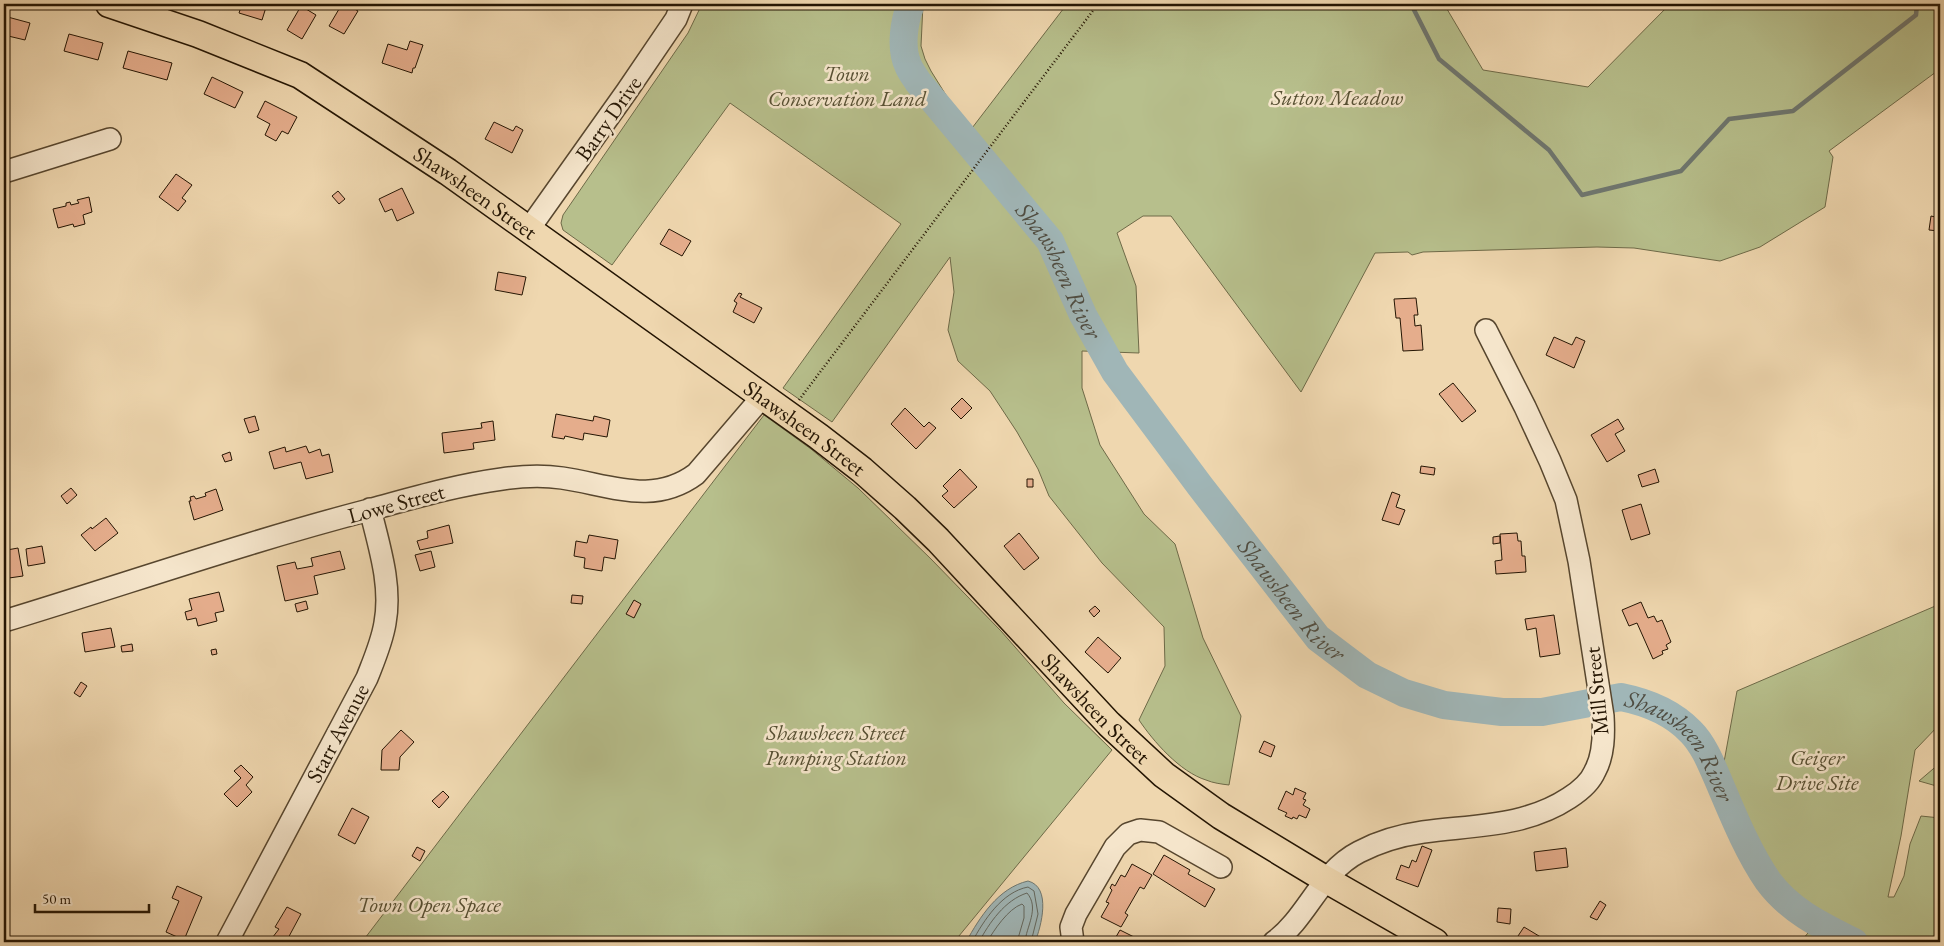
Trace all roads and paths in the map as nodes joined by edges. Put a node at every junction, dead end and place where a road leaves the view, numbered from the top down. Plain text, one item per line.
1 (109, 4) edge
2 (682, 4) edge
3 (1098, 4) edge
4 (156, 11) edge
5 (110, 139) dead end
6 (4, 172) edge
7 (529, 229) junction
8 (1486, 330) dead end
9 (762, 397) junction
10 (788, 415) junction
11 (370, 510) junction
12 (4, 621) edge
13 (1221, 867) dead end
14 (1325, 879) junction
15 (227, 942) edge
16 (1073, 942) edge
17 (1274, 942) edge
18 (1435, 942) edge

1 - 4 main road, Shawsheen Street
2 - 7 street, Barry Drive
3 - 10 path
4 - 7 main road, Shawsheen Street
5 - 6 street
7 - 9 main road, Shawsheen Street
8 - 14 street, Mill Street
9 - 10 main road, Shawsheen Street
9 - 11 street, Lowe Street
10 - 14 main road, Shawsheen Street
11 - 12 street, Lowe Street
11 - 15 street, Starr Avenue
13 - 16 street
14 - 17 street, Mill Street
14 - 18 main road, Shawsheen Street

